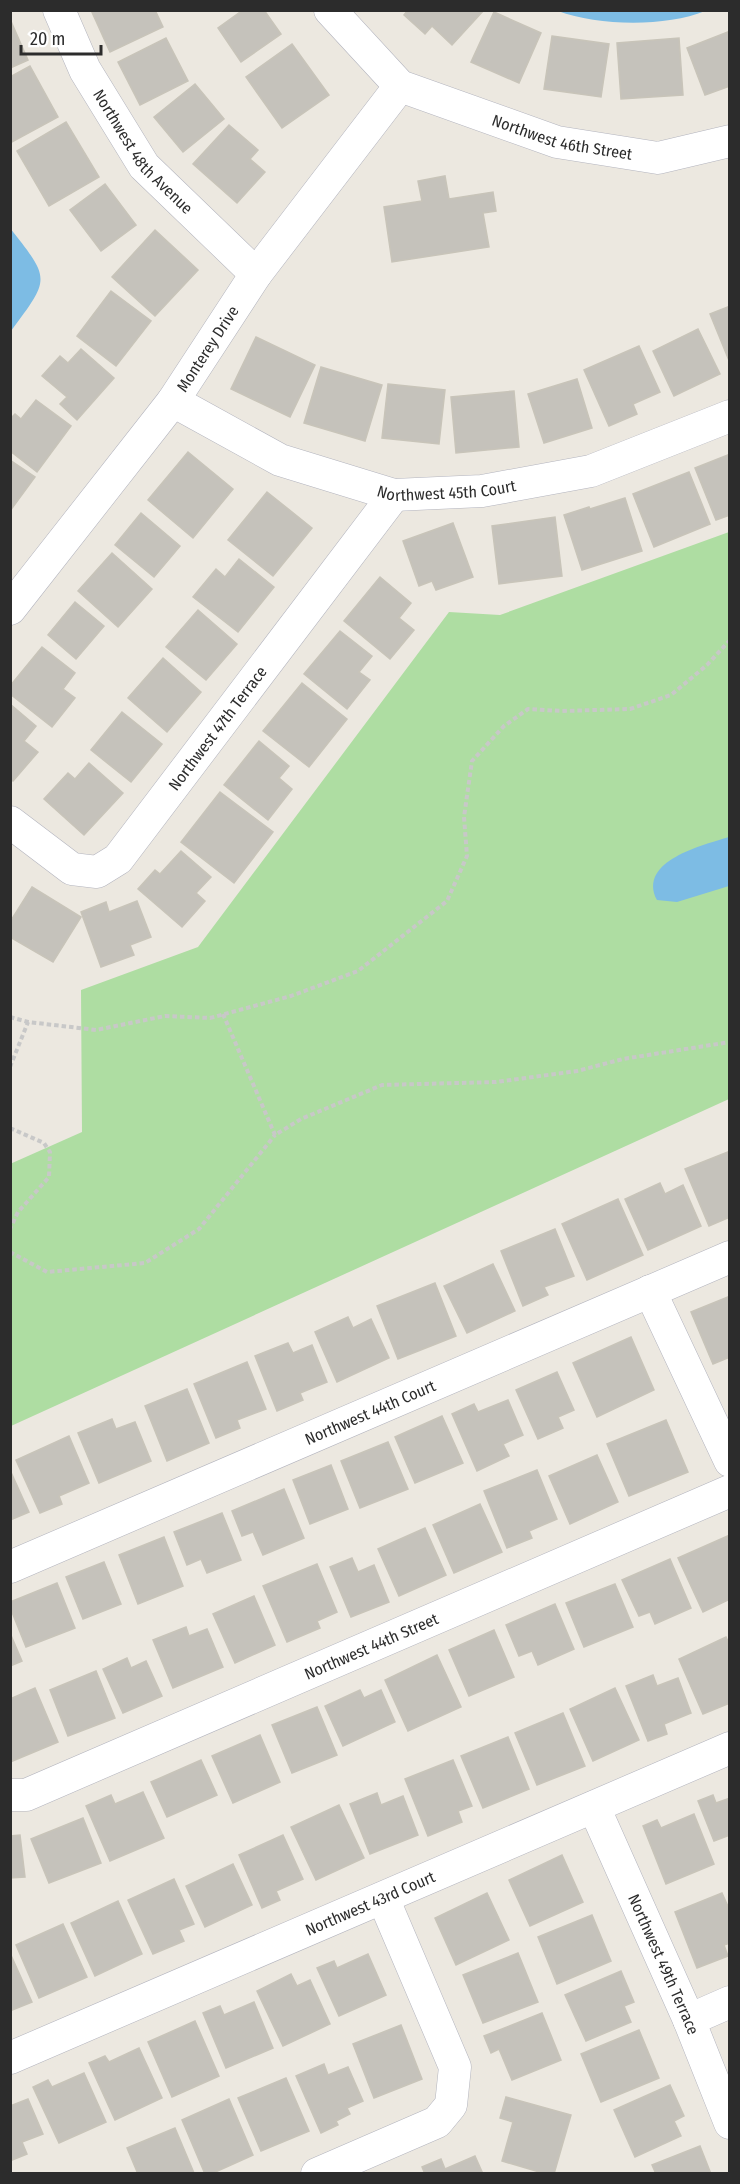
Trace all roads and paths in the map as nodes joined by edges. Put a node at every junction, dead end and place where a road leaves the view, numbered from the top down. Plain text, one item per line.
1 (59, 10) edge
2 (330, 10) edge
3 (400, 86) junction
4 (729, 141) edge
5 (256, 274) junction
6 (173, 401) junction
7 (729, 416) edge
8 (394, 495) junction
9 (10, 609) edge
10 (729, 640) edge
11 (10, 822) edge
12 (223, 1014) junction
13 (10, 1017) edge
14 (28, 1022) junction
15 (729, 1042) edge
16 (10, 1067) edge
17 (10, 1128) edge
18 (274, 1135) junction
19 (10, 1229) edge
20 (10, 1252) edge
21 (729, 1257) edge
22 (650, 1291) junction
23 (729, 1461) edge
24 (729, 1491) edge
25 (10, 1567) edge
26 (729, 1748) edge
27 (10, 1795) edge
28 (594, 1807) junction
29 (383, 1898) junction
30 (729, 2002) edge
31 (689, 2020) junction
32 (10, 2058) edge
33 (729, 2123) edge
34 (317, 2174) edge

1 - 5 street, Northwest 48th Avenue
2 - 3 street
3 - 4 street, Northwest 46th Street
3 - 5 street, Monterey Drive
5 - 6 street, Monterey Drive
6 - 8 street, Northwest 45th Court
6 - 9 street, Monterey Drive
7 - 8 street, Northwest 45th Court
8 - 11 street, Northwest 47th Terrace
10 - 12 path
12 - 14 path
12 - 18 path
13 - 14 path
14 - 16 path
15 - 18 path
17 - 19 path
18 - 20 path
21 - 22 street, Northwest 44th Court
22 - 23 street
22 - 25 street, Northwest 44th Court
24 - 27 street, Northwest 44th Street
26 - 28 street, Northwest 43rd Court
28 - 29 street, Northwest 43rd Court
28 - 31 street, Northwest 49th Terrace
29 - 32 street, Northwest 43rd Court
29 - 34 street
30 - 31 street
31 - 33 street, Northwest 49th Terrace

